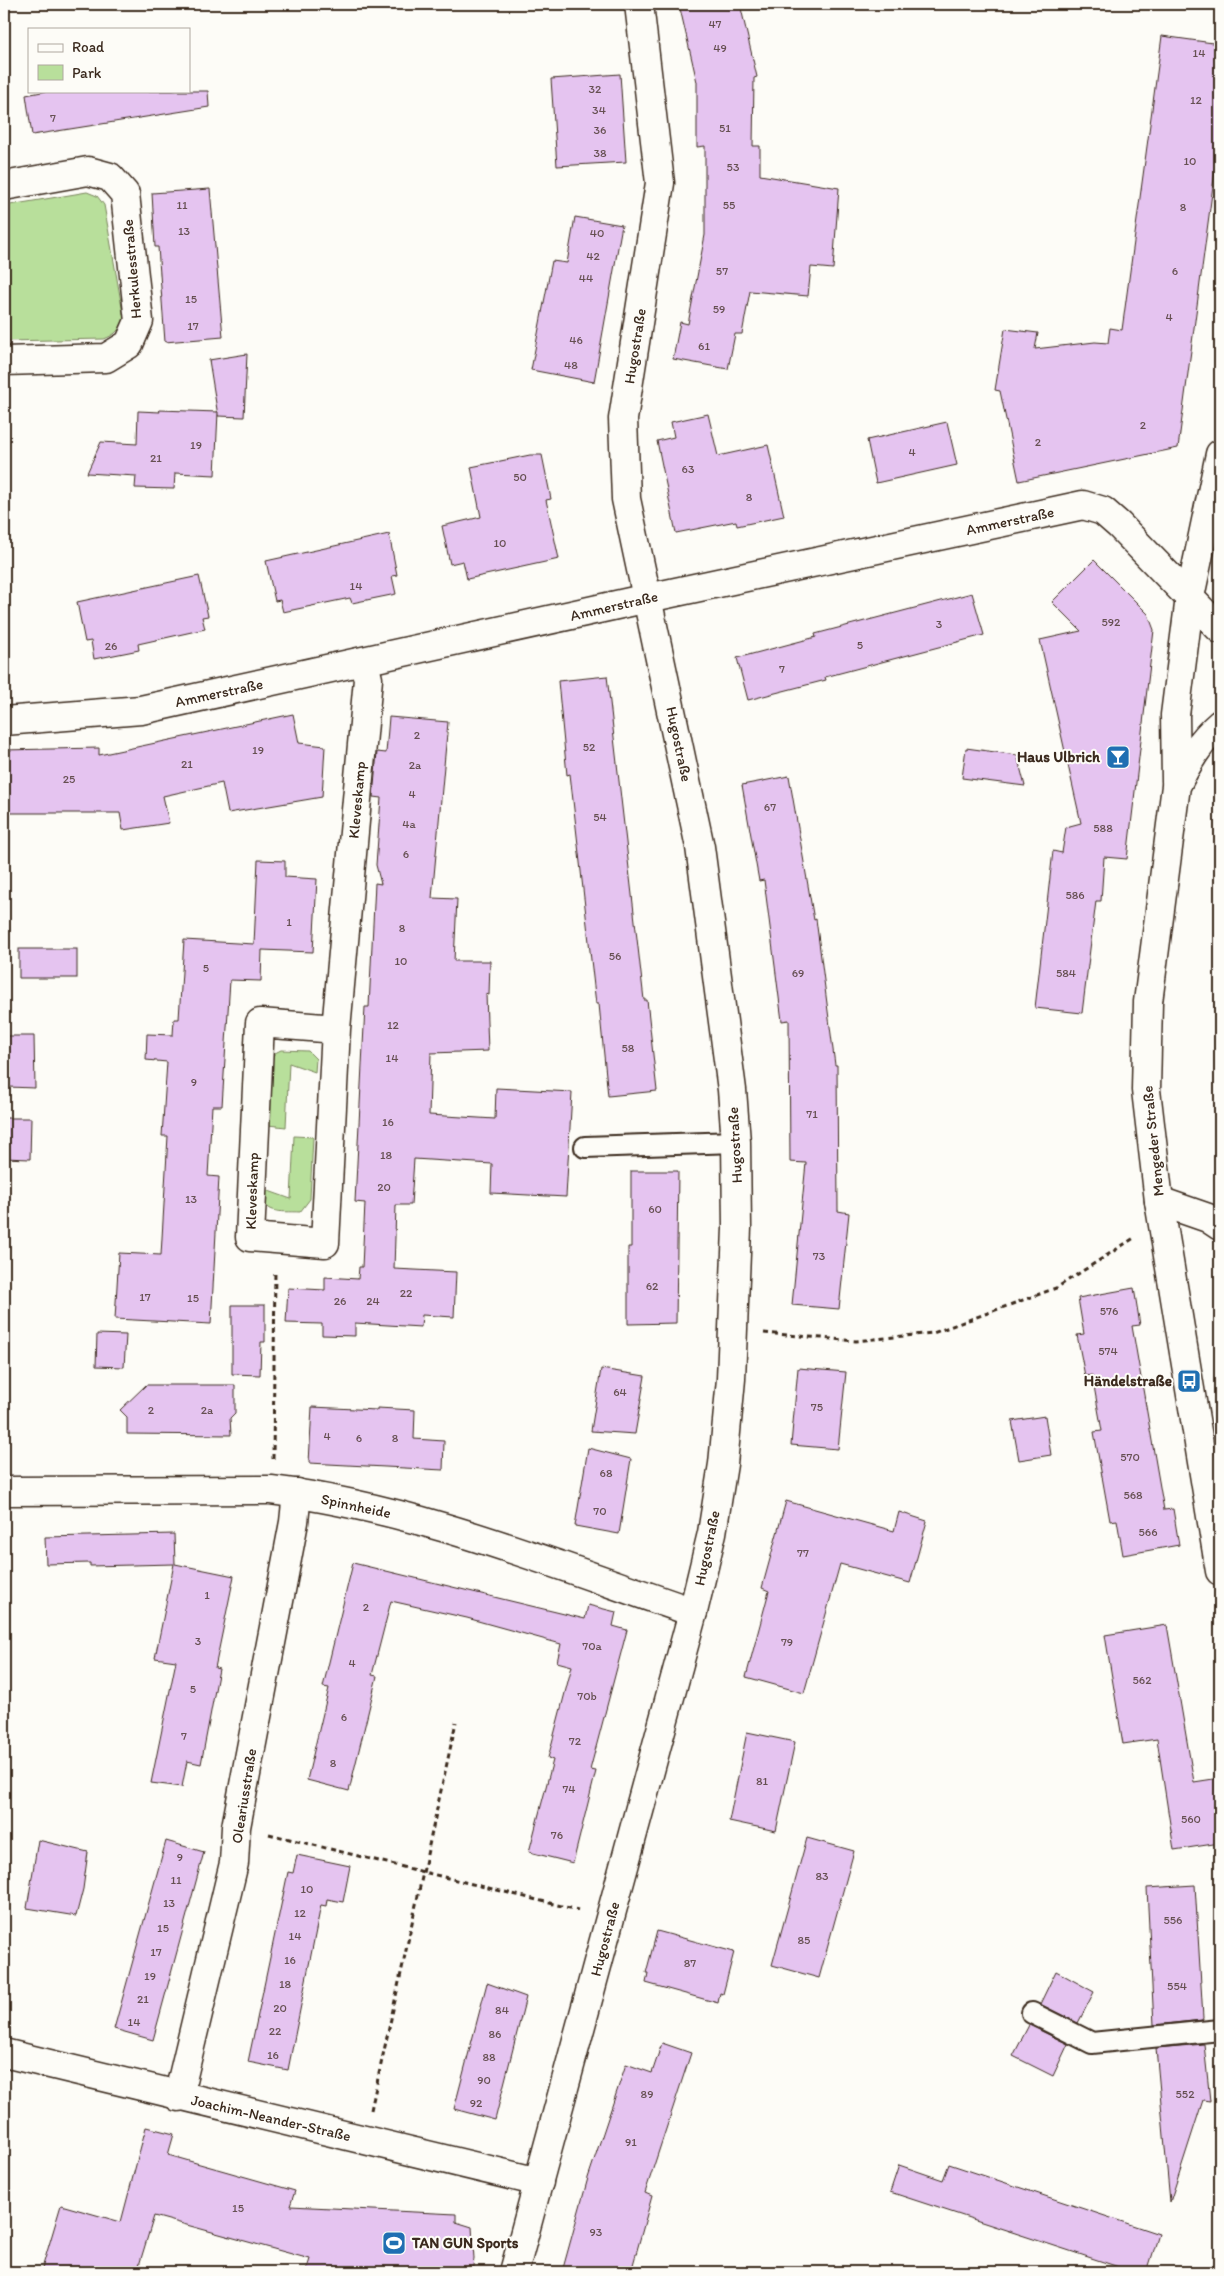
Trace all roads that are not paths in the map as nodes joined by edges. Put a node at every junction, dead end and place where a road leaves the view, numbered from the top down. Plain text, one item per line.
1 (639, 4) edge
2 (4, 186) edge
3 (4, 361) edge
4 (1220, 454) edge
5 (1190, 597) junction
6 (648, 598) junction
7 (1220, 629) edge
8 (364, 662) junction
9 (4, 721) edge
10 (1220, 724) edge
11 (1176, 786) junction
12 (336, 1029) junction
13 (736, 1142) junction
14 (585, 1147) dead end
15 (1159, 1201) junction
16 (1220, 1226) edge
17 (4, 1491) edge
18 (284, 1492) junction
19 (1220, 1571) edge
20 (693, 1612) junction
21 (1032, 2014) dead end
22 (1220, 2030) edge
23 (4, 2053) edge
24 (178, 2097) junction
25 (539, 2182) junction
26 (514, 2272) edge

1 - 6 street, Hugostraße
2 - 3 street, Herkulesstraße
4 - 5 street
5 - 6 street, Ammerstraße
5 - 7 street, Ammerstraße
5 - 11 street
6 - 8 street, Ammerstraße
6 - 13 street, Hugostraße
8 - 9 street, Ammerstraße
8 - 12 street, Kleveskamp
10 - 11 street, Mengeder Straße
11 - 15 street, Mengeder Straße
12 - 12 street, Kleveskamp
13 - 14 lane
13 - 20 street, Hugostraße
15 - 16 street
15 - 19 street, Mengeder Straße
17 - 18 street, Spinnheide
18 - 20 street, Spinnheide
18 - 24 street, Oleariusstraße
20 - 25 street, Hugostraße
21 - 22 lane
23 - 24 street, Joachim-Neander-Straße
24 - 25 street, Joachim-Neander-Straße
25 - 26 street, Hugostraße

